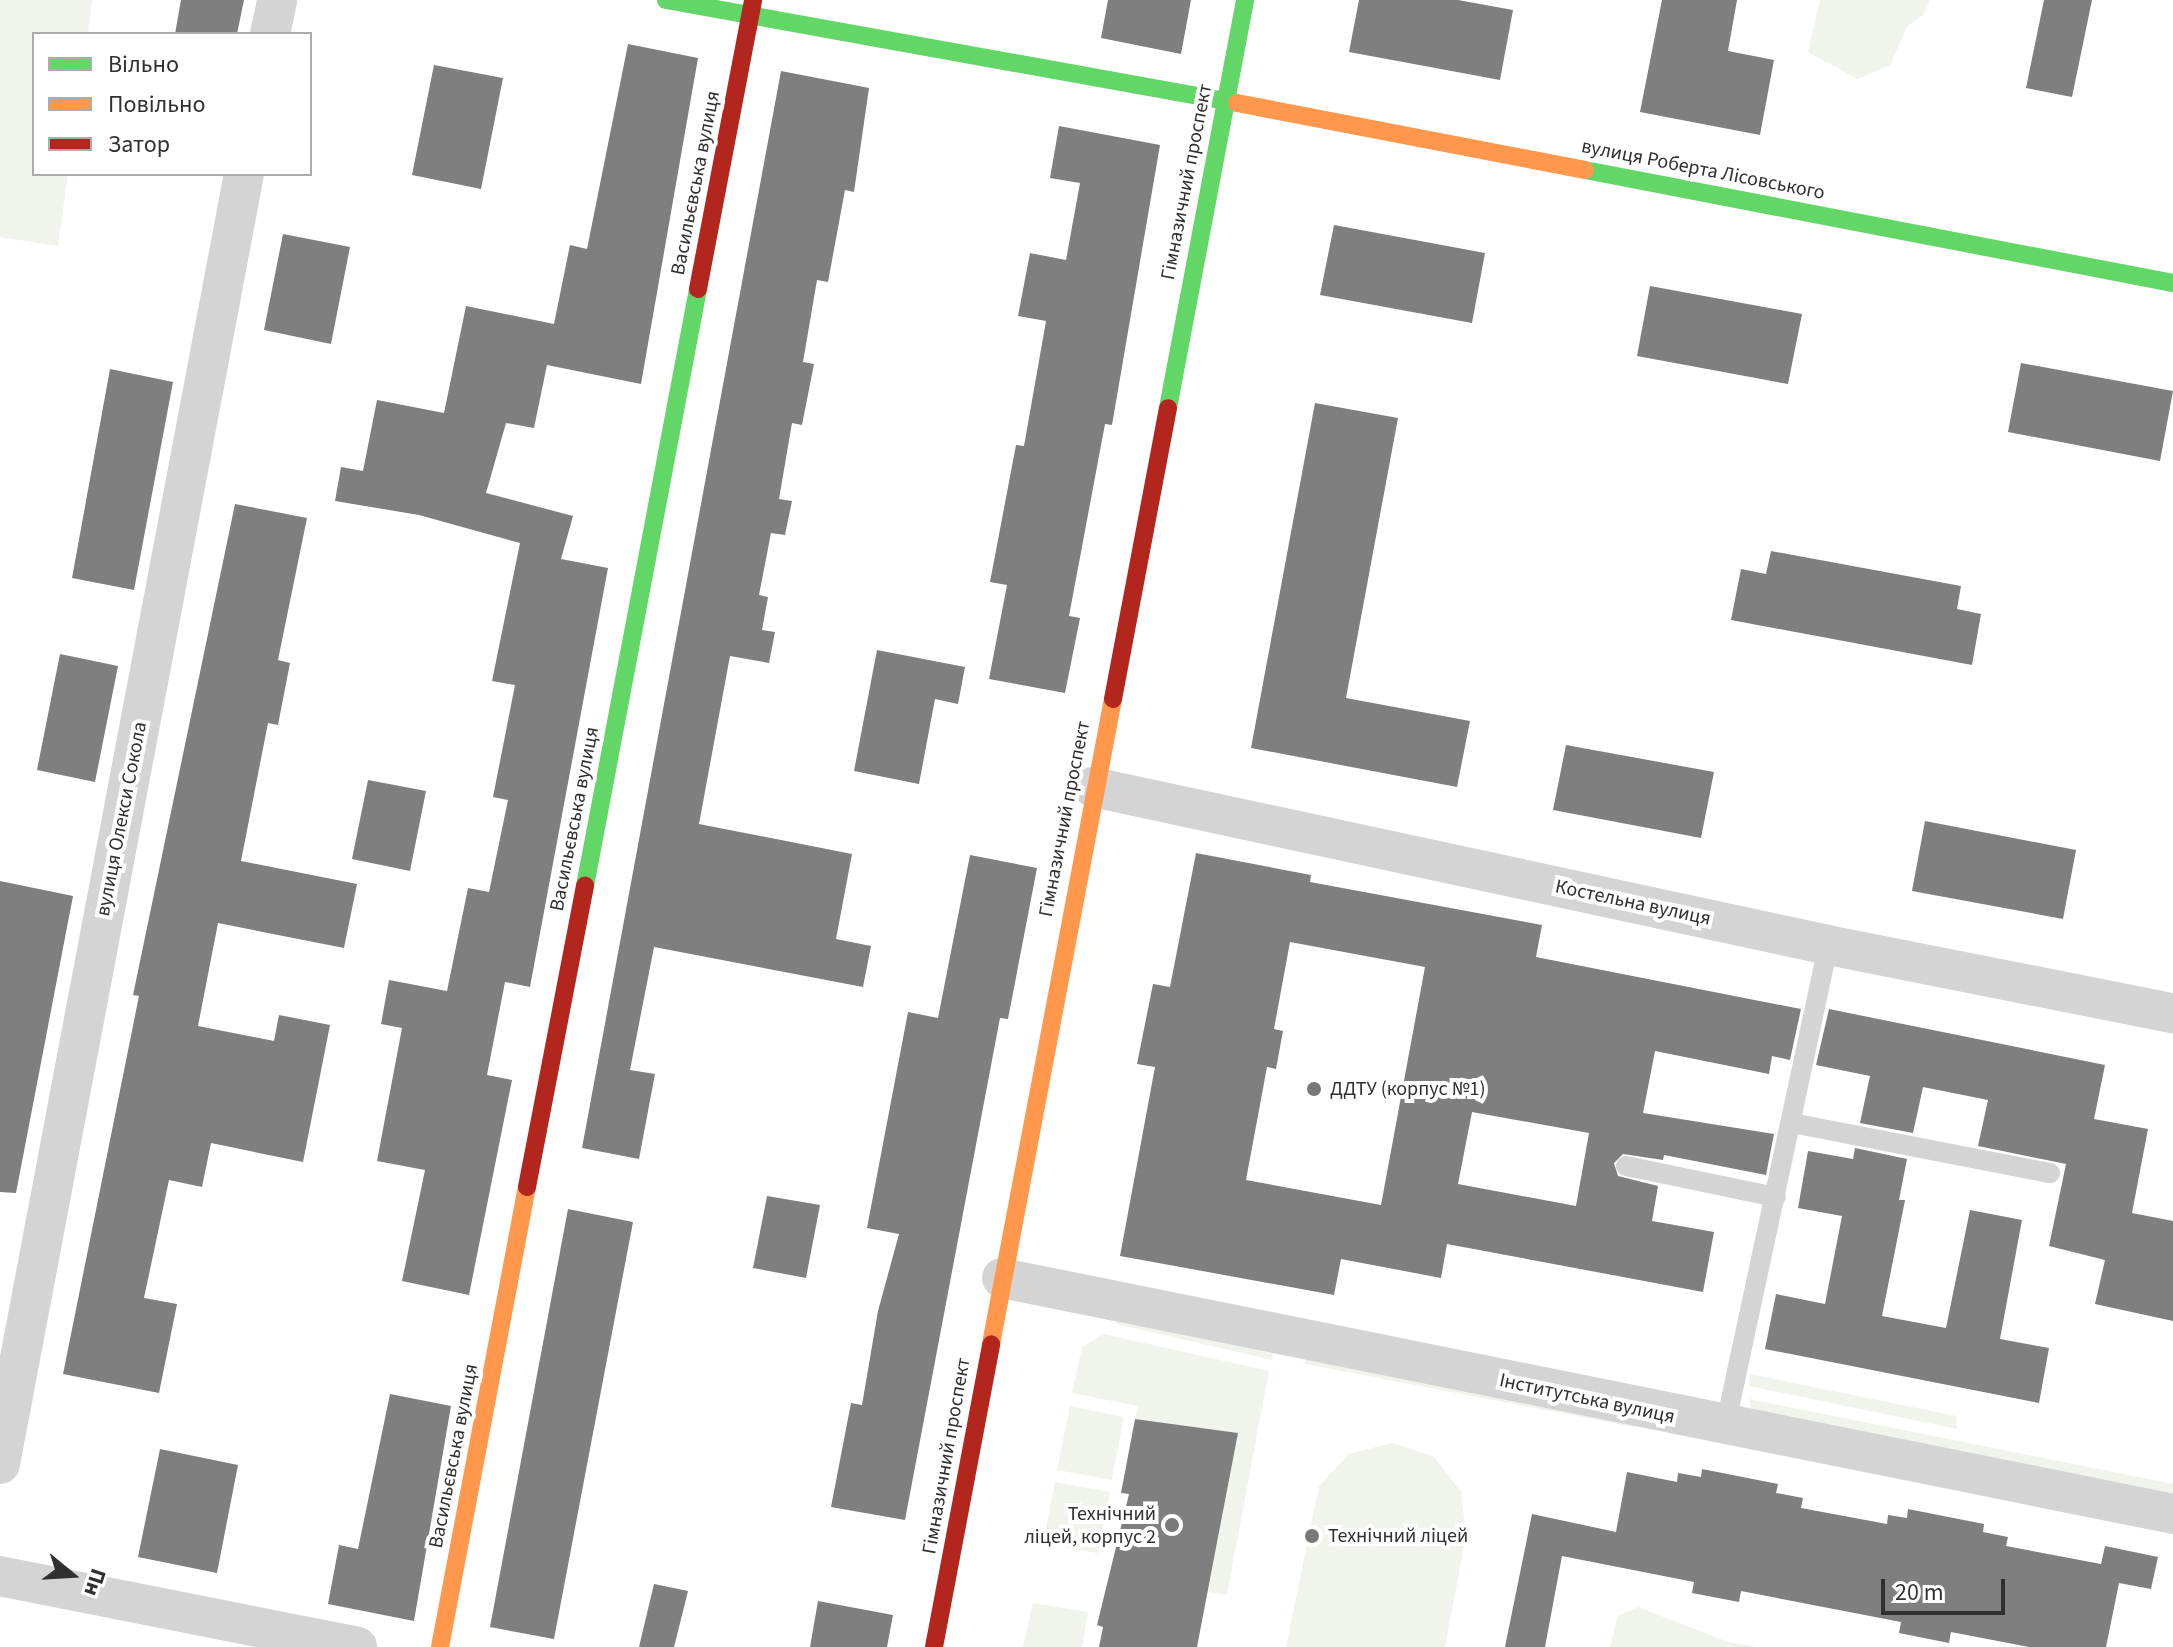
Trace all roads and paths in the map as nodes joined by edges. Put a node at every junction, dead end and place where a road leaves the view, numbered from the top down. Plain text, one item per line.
1 (277, 0) edge
2 (666, 0) edge
3 (1245, 0) edge
4 (751, 8) edge
5 (270, 32) edge
6 (1225, 101) junction
7 (244, 176) edge
8 (2173, 283) edge
9 (1093, 787) junction
10 (1828, 945) junction
11 (2173, 1013) edge
12 (1792, 1123) junction
13 (1626, 1166) dead end
14 (2050, 1173) dead end
15 (1776, 1197) junction
16 (1002, 1278) junction
17 (1725, 1427) junction
18 (0, 1464) edge
19 (2173, 1514) edge
20 (0, 1576) edge
21 (357, 1647) edge
22 (440, 1647) edge
23 (934, 1647) edge

1 - 5 street
2 - 4 street, вулиця Роберта Лісовського
3 - 6 street, Гімназичний проспект
4 - 6 street, вулиця Роберта Лісовського
4 - 22 street, Васильєвська вулиця
6 - 8 street, вулиця Роберта Лісовського
6 - 9 street, Гімназичний проспект
7 - 18 street, вулиця Олекси Сокола
9 - 10 street, Костельна вулиця
9 - 16 street, Гімназичний проспект
10 - 11 street, Костельна вулиця
10 - 12 lane
12 - 14 lane
12 - 15 lane
13 - 15 lane
15 - 17 lane
16 - 17 street, Інститутська вулиця
16 - 23 street, Гімназичний проспект
17 - 19 street, Інститутська вулиця
20 - 21 street

